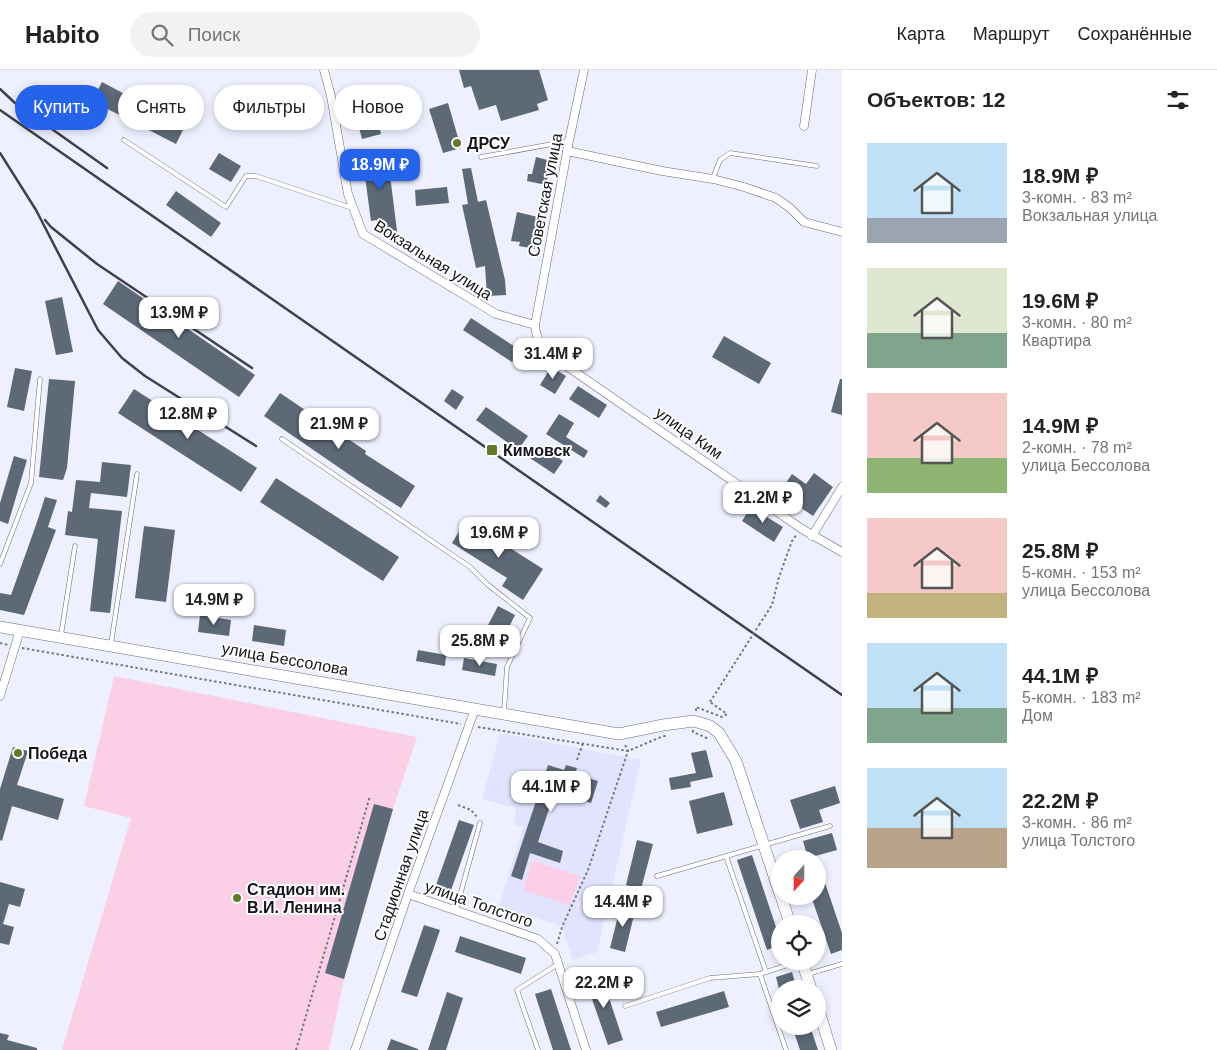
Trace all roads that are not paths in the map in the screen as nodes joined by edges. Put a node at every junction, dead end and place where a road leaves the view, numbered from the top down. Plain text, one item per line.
1 (324, 70) edge
2 (584, 70) edge
3 (812, 70) edge
4 (804, 126) dead end
5 (124, 140) dead end
6 (569, 141) junction
7 (567, 151) junction
8 (481, 157) dead end
9 (818, 166) dead end
10 (713, 178) junction
11 (352, 208) junction
12 (842, 232) edge
13 (535, 325) junction
14 (40, 380) dead end
15 (282, 439) dead end
16 (137, 474) dead end
17 (842, 487) edge
18 (812, 536) junction
19 (75, 546) dead end
20 (842, 552) edge
21 (0, 564) edge
22 (0, 627) edge
23 (20, 630) junction
24 (61, 637) junction
25 (111, 646) junction
26 (0, 696) edge
27 (475, 709) junction
28 (504, 714) junction
29 (480, 823) road end
30 (830, 826) dead end
31 (764, 845) junction
32 (726, 856) junction
33 (771, 867) edge
34 (658, 876) dead end
35 (408, 894) junction
36 (456, 910) junction
37 (558, 964) junction
38 (842, 964) edge
39 (772, 970) edge
40 (805, 970) edge
41 (766, 972) junction
42 (760, 974) junction
43 (807, 974) junction
44 (809, 980) edge
45 (625, 1006) dead end
46 (826, 1034) edge
47 (355, 1050) edge
48 (538, 1050) edge
49 (586, 1050) edge
50 (786, 1050) edge
51 (831, 1050) edge

1 - 11 street, Вокзальная улица
2 - 6 street, Советская улица
3 - 4 street
5 - 11 lane
6 - 7 street, Советская улица
6 - 8 lane
7 - 10 street
7 - 13 street, Советская улица
9 - 10 lane
10 - 12 street
11 - 13 street, Вокзальная улица
13 - 18 street, улица Ким
14 - 21 lane
15 - 28 lane
16 - 25 lane
17 - 18 street
18 - 20 street, улица Ким
19 - 24 lane
22 - 23 main road, улица Бессолова
23 - 24 main road, улица Бессолова
23 - 26 street
24 - 25 main road, улица Бессолова
25 - 27 main road, улица Бессолова
27 - 28 main road, улица Бессолова
27 - 35 street, Стадионная улица
28 - 31 main road, улица Бессолова
29 - 36 lane
30 - 31 lane
31 - 32 lane
31 - 33 main road
32 - 34 lane
32 - 41 lane
35 - 36 street, улица Толстого
35 - 47 street, Стадионная улица
36 - 37 street, улица Толстого
37 - 48 lane
37 - 49 street, улица Толстого
38 - 43 lane
39 - 41 lane
40 - 43 main road
41 - 42 lane
42 - 45 lane
42 - 50 lane
43 - 44 main road
46 - 51 main road

